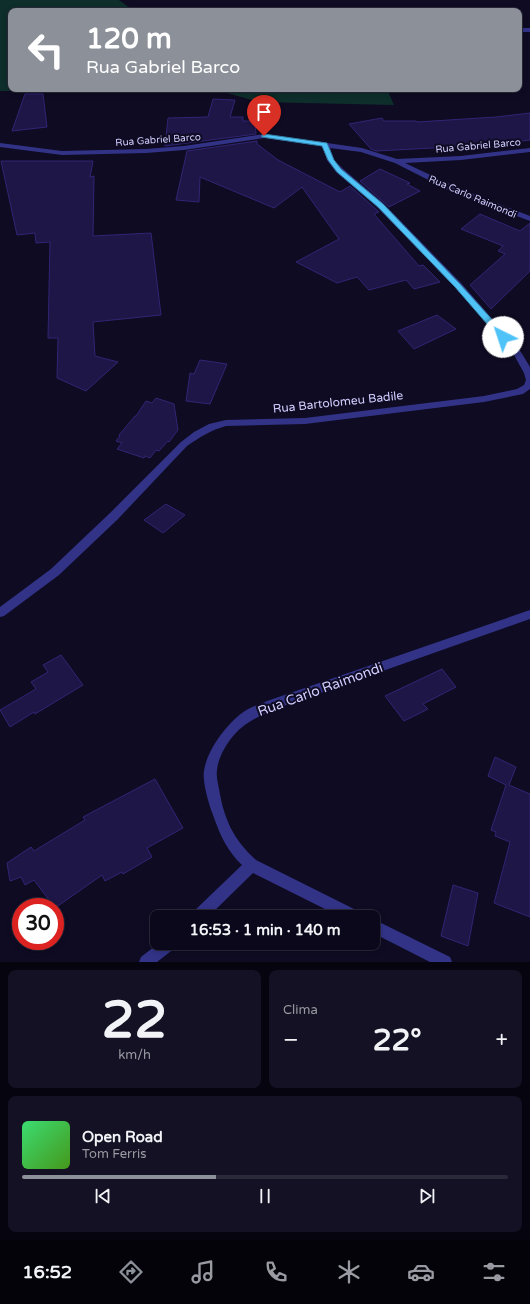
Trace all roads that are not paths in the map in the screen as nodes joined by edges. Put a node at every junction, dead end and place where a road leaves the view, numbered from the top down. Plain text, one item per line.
1 (325, 144) junction
2 (0, 146) edge
3 (530, 150) edge
4 (396, 160) junction
5 (530, 219) edge
6 (530, 381) edge
7 (0, 614) edge
8 (530, 614) edge
9 (251, 866) junction
10 (205, 910) edge
11 (341, 910) edge
12 (380, 929) edge
13 (161, 950) edge
14 (146, 962) edge
15 (446, 962) edge

1 - 2 street, Rua Gabriel Barco
1 - 4 street, Rua Gabriel Barco
1 - 6 street, Rua Bartolomeu Badile
3 - 4 street, Rua Gabriel Barco
4 - 5 street, Rua Carlo Raimondi
6 - 7 street, Rua Bartolomeu Badile
8 - 9 street, Rua Carlo Raimondi
9 - 10 street
9 - 11 street, Rua Carlo Raimondi
12 - 15 street
13 - 14 street

